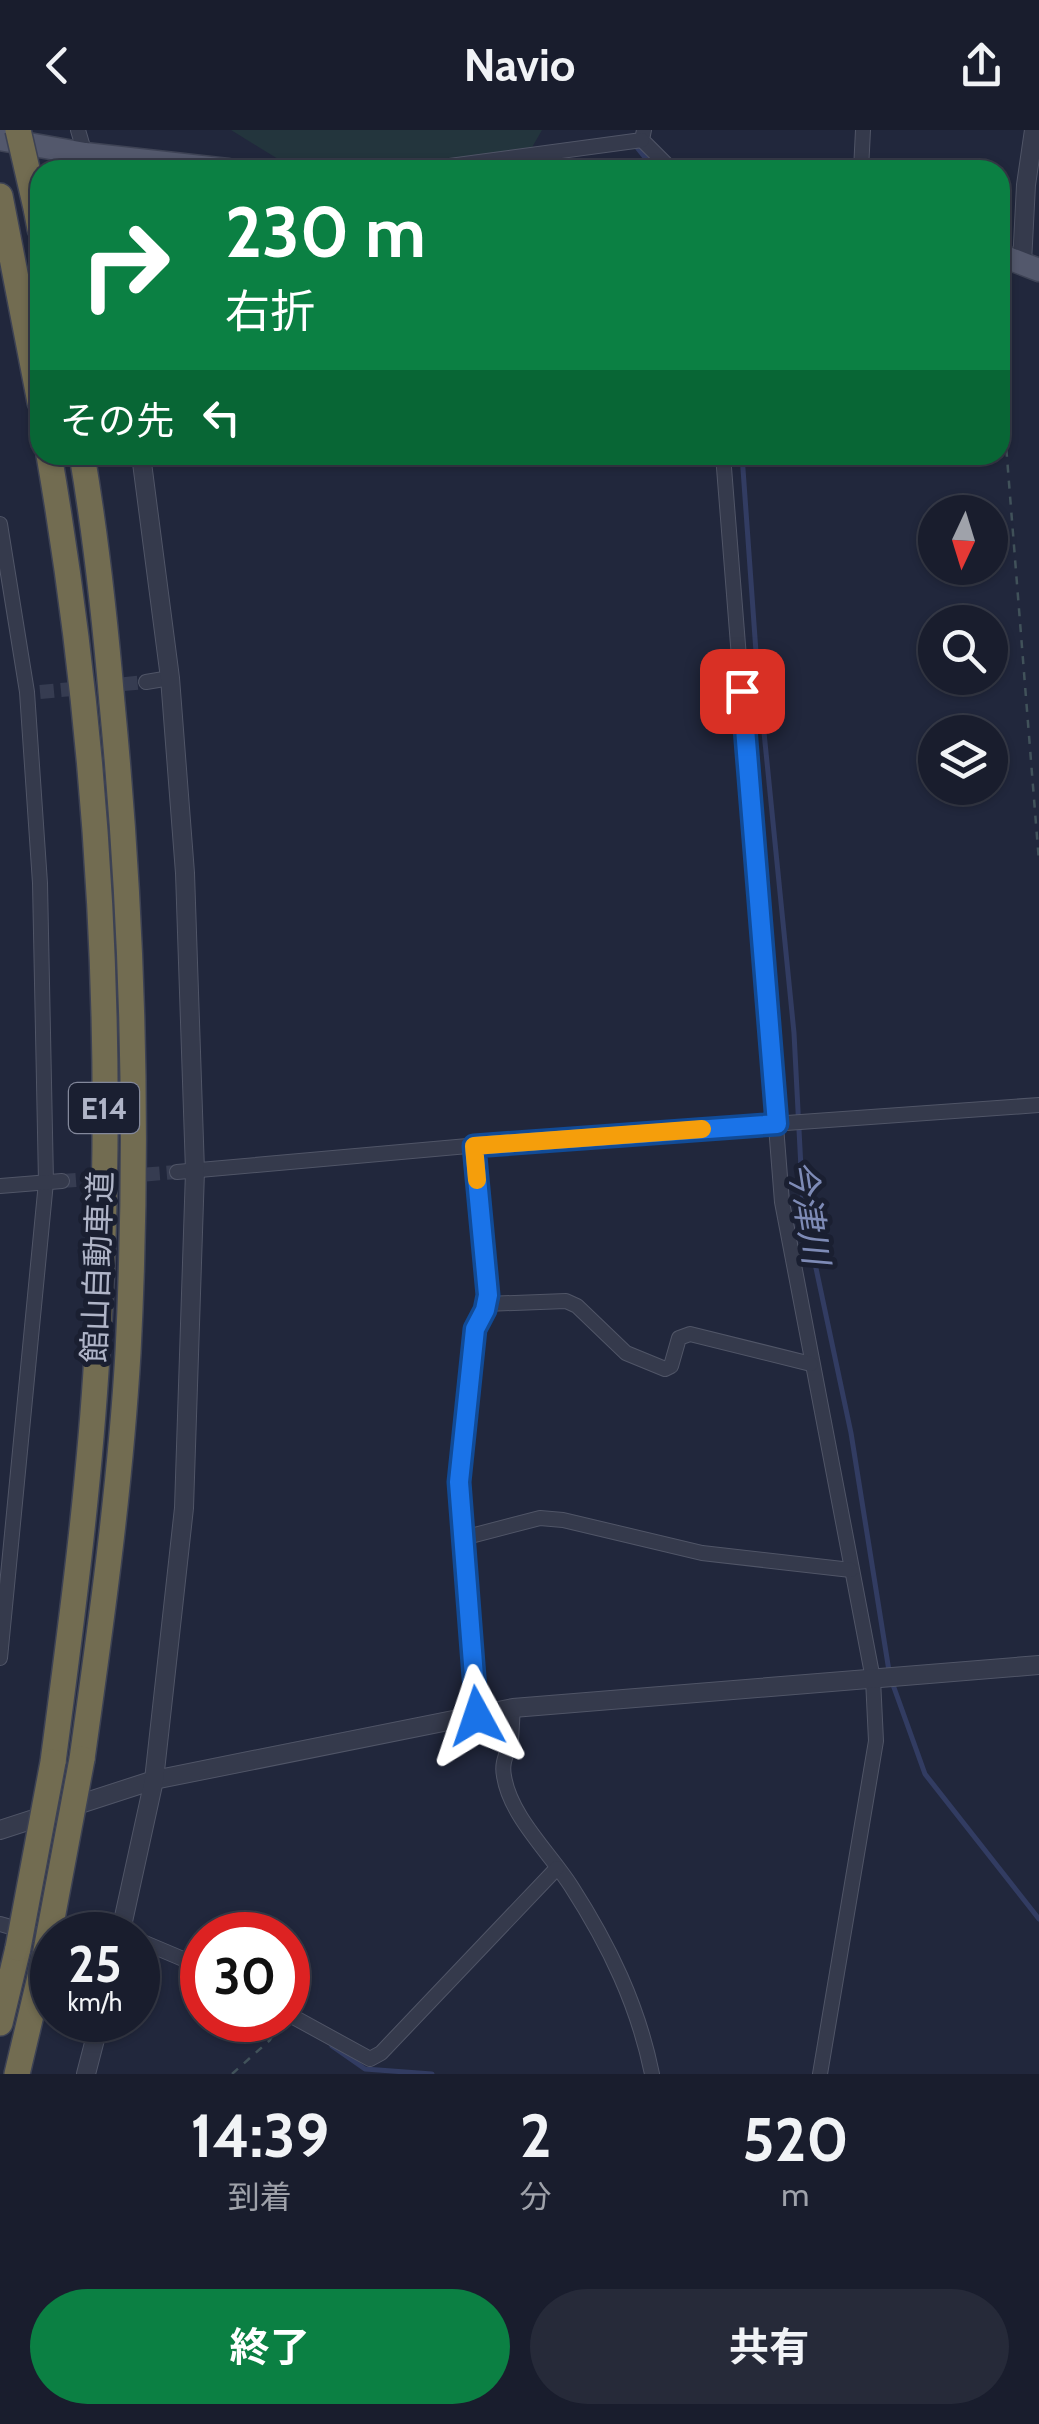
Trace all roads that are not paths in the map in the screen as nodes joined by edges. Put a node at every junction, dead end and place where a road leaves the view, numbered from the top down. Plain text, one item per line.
1 (18, 130) edge
2 (78, 130) edge
3 (863, 130) edge
4 (1034, 130) edge
5 (643, 135) edge
6 (0, 140) edge
7 (78, 160) edge
8 (86, 160) edge
9 (484, 160) edge
10 (664, 160) edge
11 (862, 160) edge
12 (30, 183) edge
13 (0, 199) edge
14 (1020, 262) edge
15 (30, 351) edge
16 (50, 465) edge
17 (83, 465) edge
18 (142, 465) edge
19 (724, 465) edge
20 (0, 524) edge
21 (170, 678) junction
22 (146, 682) tunnel mouth
23 (1039, 1105) edge
24 (777, 1124) junction
25 (474, 1146) junction
26 (186, 1171) junction
27 (54, 1182) junction
28 (0, 1186) edge
29 (486, 1304) junction
30 (811, 1364) junction
31 (463, 1538) junction
32 (851, 1570) junction
33 (0, 1658) edge
34 (1039, 1665) edge
35 (872, 1679) junction
36 (513, 1708) junction
37 (477, 1716) junction
38 (154, 1780) junction
39 (0, 1830) edge
40 (557, 1868) junction
41 (55, 1912) edge
42 (129, 1912) edge
43 (0, 1924) edge
44 (30, 1939) edge
45 (30, 2021) edge
46 (0, 2023) edge
47 (310, 2027) edge
48 (94, 2042) edge
49 (16, 2074) edge
50 (86, 2074) edge
51 (652, 2074) edge
52 (820, 2074) edge

1 - 12 highway, bridge
2 - 8 street
3 - 11 street
4 - 14 street
5 - 9 street
5 - 10 street
6 - 7 main road
13 - 15 highway
16 - 46 highway, 館山自動車道 / E14, bridge
17 - 41 highway, 館山自動車道 / E14, bridge
18 - 21 street
19 - 24 street
20 - 27 street
21 - 22 street
21 - 26 street
23 - 24 street
24 - 25 street
24 - 30 street
25 - 26 street
25 - 29 street
26 - 38 street
27 - 28 street
27 - 33 street
29 - 30 street
29 - 31 street
30 - 32 street
31 - 32 street
31 - 37 street
32 - 35 street
34 - 35 street
35 - 36 street
35 - 52 street
36 - 37 street
36 - 40 street
37 - 38 street
38 - 39 street
38 - 42 street
40 - 47 street
40 - 51 street
43 - 44 street
45 - 49 highway, 館山自動車道 / E14
48 - 50 street

